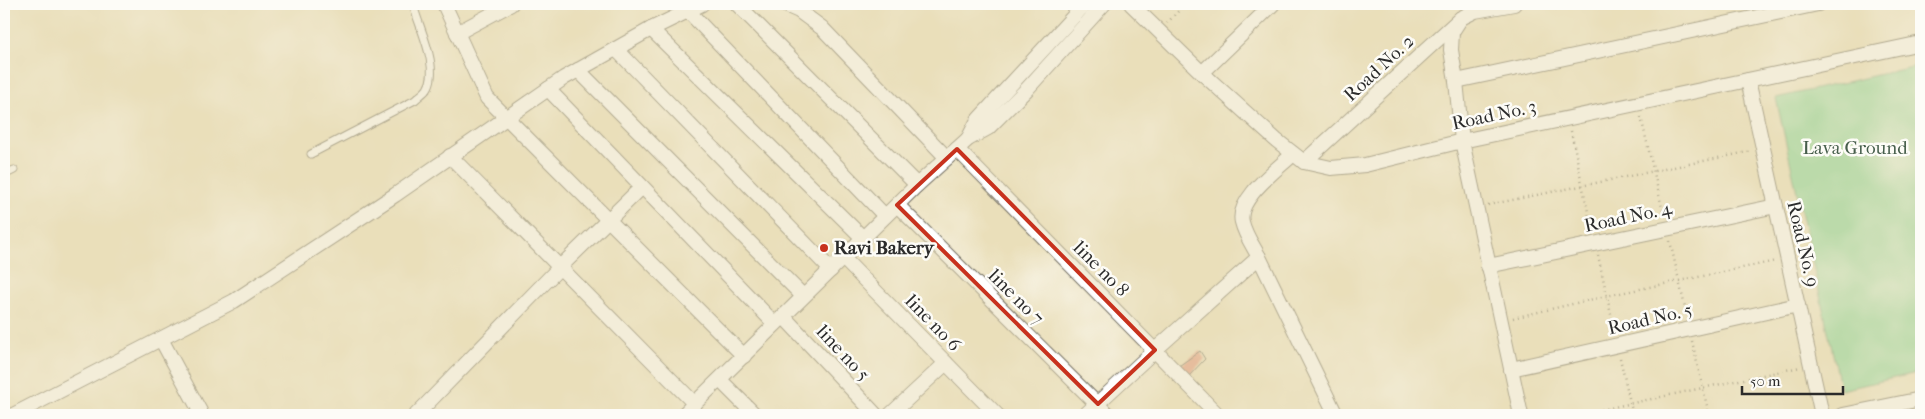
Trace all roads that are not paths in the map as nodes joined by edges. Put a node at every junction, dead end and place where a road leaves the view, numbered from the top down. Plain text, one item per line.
1 (415, 4) edge
2 (444, 4) edge
3 (511, 4) edge
4 (702, 4) edge
5 (737, 4) edge
6 (783, 4) edge
7 (1085, 4) edge
8 (1104, 4) edge
9 (1131, 4) edge
10 (1273, 4) edge
11 (1514, 4) edge
12 (1818, 4) edge
13 (1496, 5) edge
14 (688, 11) junction
15 (1461, 18) junction
16 (651, 29) junction
17 (457, 33) junction
18 (1921, 44) edge
19 (616, 49) junction
20 (578, 70) junction
21 (1202, 73) junction
22 (1748, 80) junction
23 (1456, 81) junction
24 (548, 89) junction
25 (506, 118) junction
26 (968, 139) junction
27 (1462, 141) junction
28 (311, 154) dead end
29 (952, 154) junction
30 (1293, 154) junction
31 (450, 156) junction
32 (1304, 162) junction
33 (14, 170) dead end
34 (4, 175) edge
35 (918, 184) junction
36 (642, 187) junction
37 (897, 205) junction
38 (1776, 206) junction
39 (885, 216) junction
40 (608, 220) junction
41 (862, 237) junction
42 (842, 257) junction
43 (1260, 257) junction
44 (1488, 266) junction
45 (560, 267) junction
46 (831, 270) junction
47 (803, 296) junction
48 (1798, 306) junction
49 (779, 320) junction
50 (160, 339) junction
51 (1155, 350) junction
52 (744, 356) junction
53 (946, 364) junction
54 (1511, 369) junction
55 (720, 380) junction
56 (1921, 399) edge
57 (694, 403) junction
58 (1098, 404) junction
59 (13, 415) edge
60 (202, 415) edge
61 (416, 415) edge
62 (683, 415) edge
63 (755, 415) edge
64 (876, 415) edge
65 (890, 415) edge
66 (997, 415) edge
67 (1085, 415) edge
68 (1108, 415) edge
69 (1218, 415) edge
70 (1336, 415) edge
71 (1520, 415) edge
72 (1822, 415) edge
73 (1843, 415) edge

1 - 28 lane
2 - 17 street
3 - 17 street
4 - 14 street
5 - 35 street
6 - 29 street, line no 8
7 - 26 street
8 - 26 street
9 - 21 street, Road No. 3
10 - 21 street
11 - 13 street, Road No. 2
12 - 23 street
13 - 15 street, Road No. 2
14 - 16 street
14 - 39 street
15 - 23 street
15 - 32 street, Road No. 2
16 - 19 street
16 - 41 street
17 - 25 street
18 - 22 street, Road No. 3
19 - 20 street
19 - 46 street
20 - 24 street
20 - 47 street
21 - 30 street, Road No. 3
22 - 27 street, Road No. 3
22 - 38 street, Road No. 9
23 - 27 street
24 - 25 street
24 - 36 street, line no 5
25 - 31 street
25 - 40 street
26 - 29 street
27 - 32 street, Road No. 3
27 - 44 street
29 - 35 street
29 - 51 street, line no 8
30 - 32 street, Road No. 3
30 - 43 street
31 - 45 street
31 - 50 street
33 - 34 lane
35 - 37 street
36 - 40 street
36 - 49 street, line no 5
37 - 39 street
37 - 58 street, line no 7
38 - 44 street, Road No. 4
38 - 48 street, Road No. 9
39 - 41 street
40 - 45 street
40 - 52 street
41 - 42 street
42 - 46 street
42 - 53 street, line no 6
43 - 51 street
43 - 70 street
44 - 54 street
45 - 57 street
45 - 61 street
46 - 47 street
47 - 49 street
48 - 54 street, Road No. 5
48 - 72 street, Road No. 9
49 - 52 street
49 - 64 street, line no 5
50 - 59 street
50 - 60 street
51 - 58 street
51 - 69 street, line no 8
52 - 55 street
53 - 65 street
53 - 66 street, line no 6
54 - 71 street
55 - 57 street
55 - 63 street
56 - 73 street
57 - 62 street
58 - 67 street
58 - 68 street, line no 7

